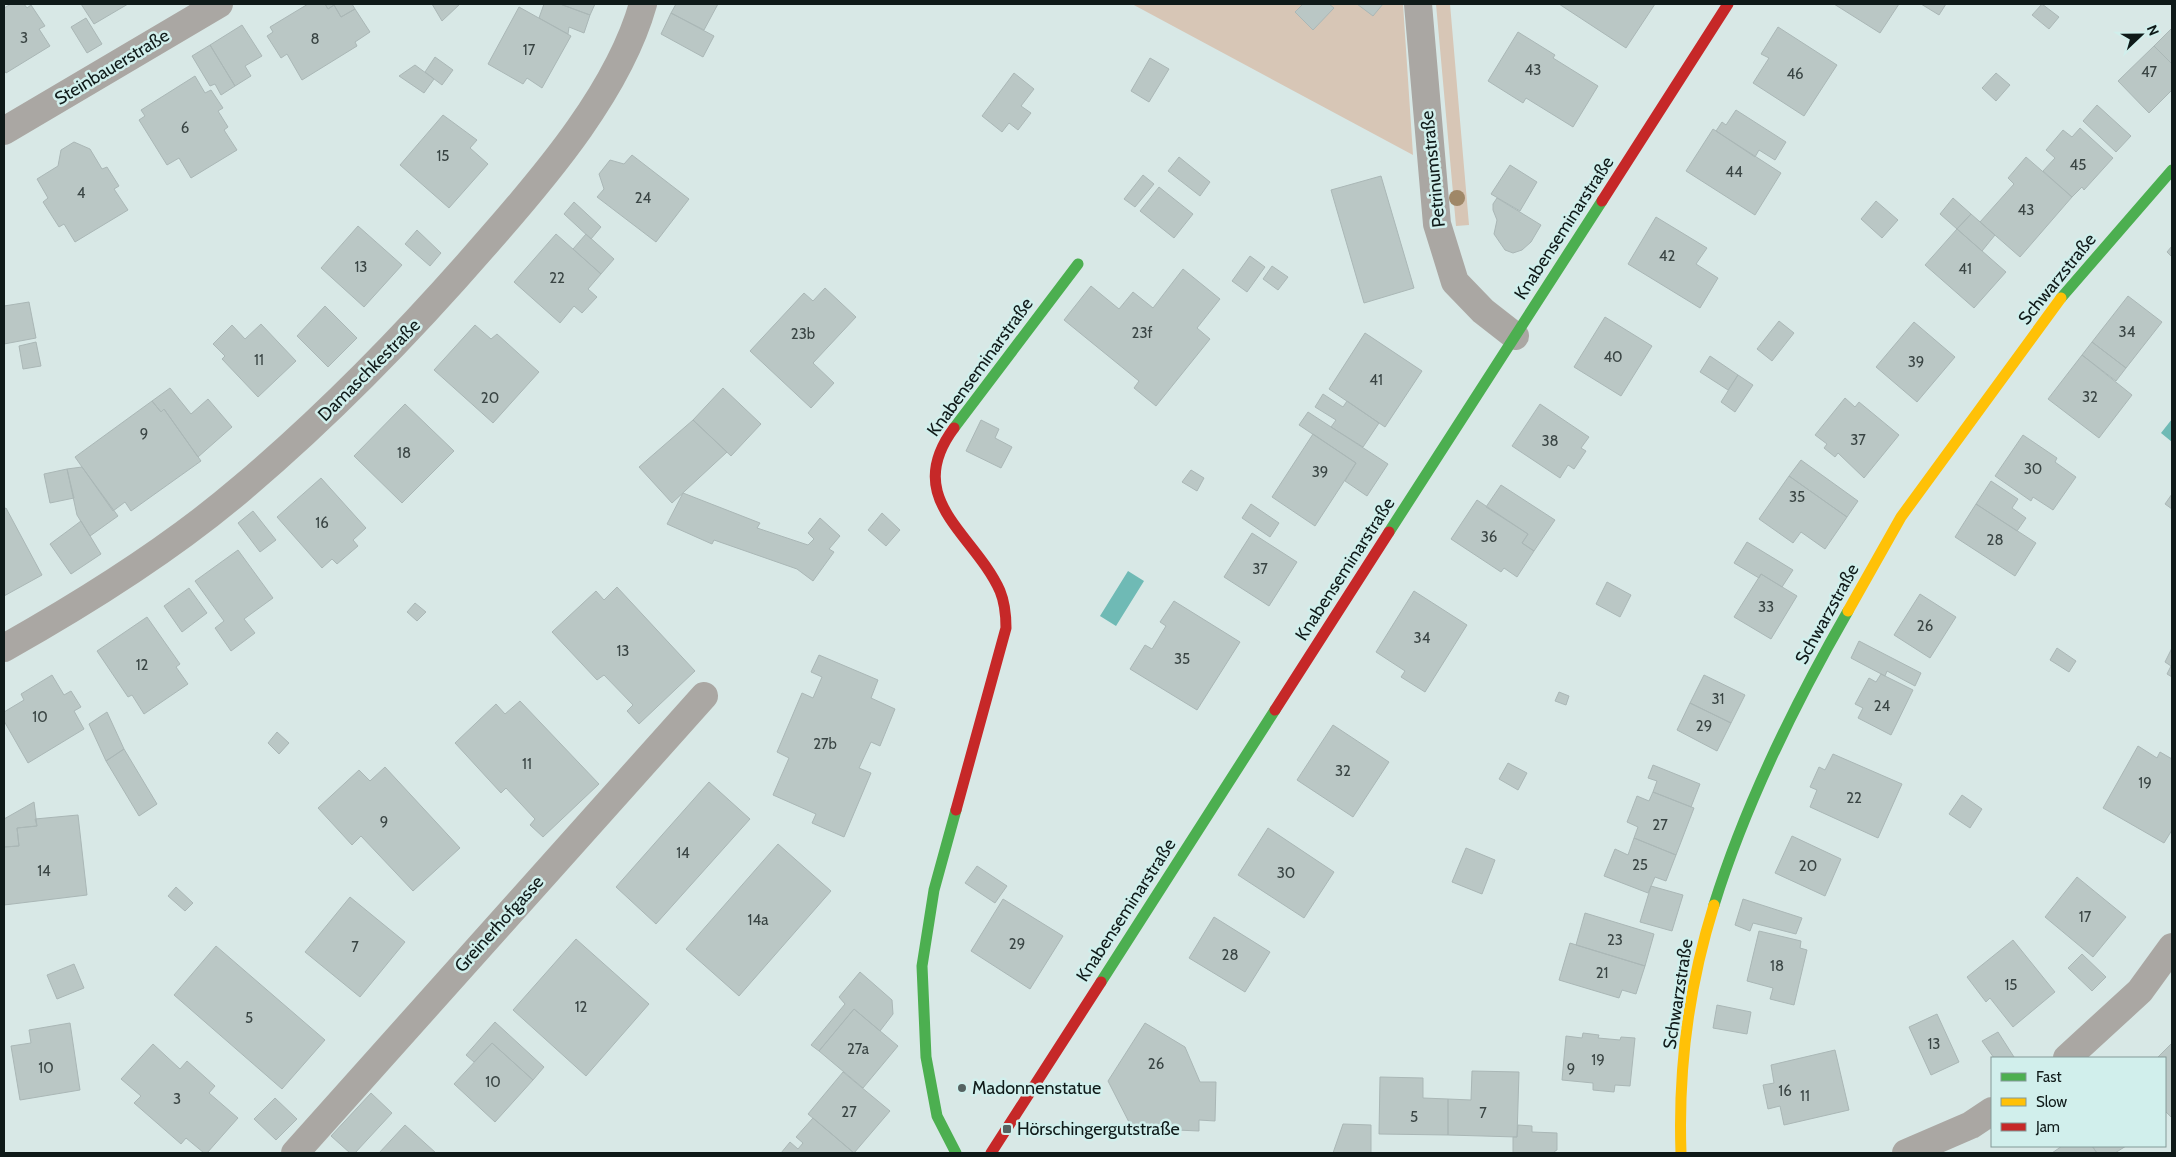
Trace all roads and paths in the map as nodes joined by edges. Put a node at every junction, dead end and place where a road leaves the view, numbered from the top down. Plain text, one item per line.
1 (219, 4) edge
2 (643, 4) edge
3 (1418, 4) edge
4 (1728, 4) edge
5 (4, 131) edge
6 (2172, 170) edge
7 (1078, 264) dead end
8 (1516, 336) junction
9 (4, 648) edge
10 (704, 696) dead end
11 (2172, 947) edge
12 (2068, 1057) edge
13 (1991, 1112) edge
14 (295, 1153) edge
15 (956, 1153) edge
16 (991, 1153) edge
17 (1681, 1153) edge
18 (1906, 1153) edge

1 - 5 street, Steinbauerstraße
2 - 9 street, Damaschkestraße
3 - 8 street, Petrinumstraße
4 - 8 street, Knabenseminarstraße
6 - 17 street, Schwarzstraße
7 - 15 street, Knabenseminarstraße
8 - 16 street, Knabenseminarstraße
10 - 14 street, Greinerhofgasse
11 - 12 street
13 - 18 street

